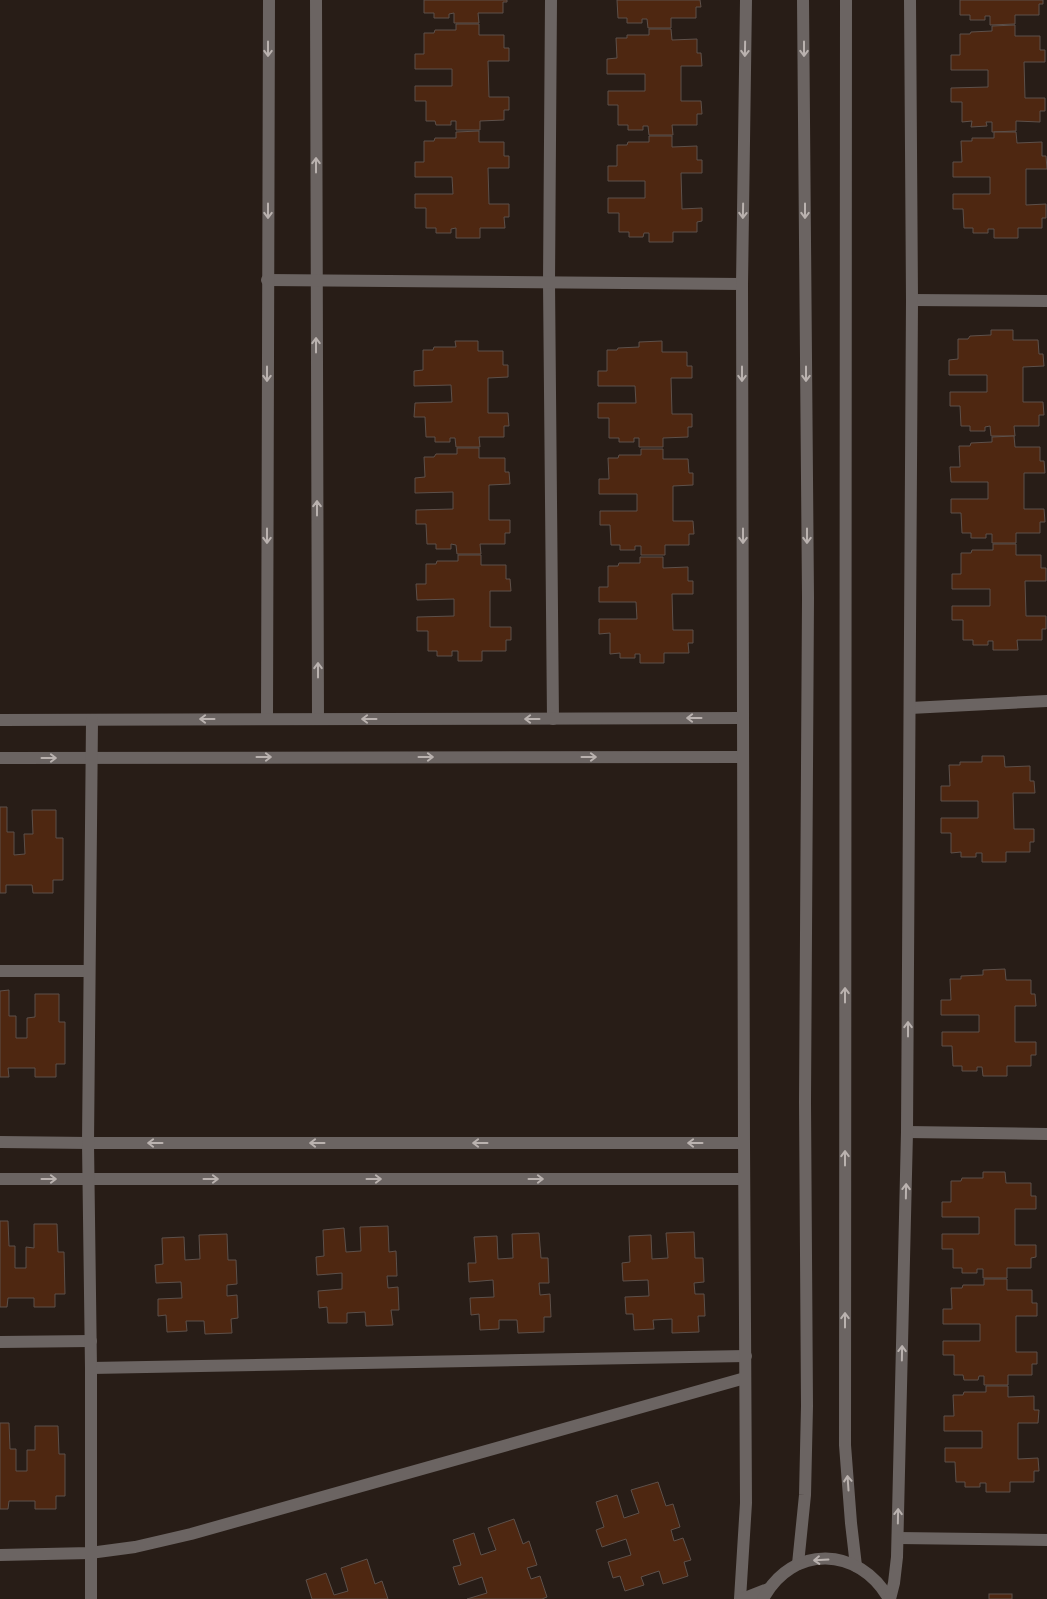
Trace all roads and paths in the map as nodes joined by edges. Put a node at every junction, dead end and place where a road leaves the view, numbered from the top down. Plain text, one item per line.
1 (268, 0) edge
2 (316, 0) edge
3 (551, 0) edge
4 (746, 0) edge
5 (804, 0) edge
6 (846, 0) edge
7 (910, 0) edge
8 (268, 280) junction
9 (316, 280) junction
10 (549, 282) junction
11 (742, 284) junction
12 (912, 300) junction
13 (1047, 301) edge
14 (1047, 701) edge
15 (910, 708) junction
16 (743, 718) junction
17 (268, 719) junction
18 (318, 719) junction
19 (554, 719) junction
20 (0, 720) edge
21 (92, 720) junction
22 (743, 757) junction
23 (0, 758) edge
24 (91, 758) junction
25 (0, 971) edge
26 (90, 971) junction
27 (908, 1132) junction
28 (1047, 1134) edge
29 (0, 1142) edge
30 (88, 1143) junction
31 (744, 1143) junction
32 (89, 1178) junction
33 (0, 1179) edge
34 (744, 1179) junction
35 (90, 1341) junction
36 (0, 1342) edge
37 (746, 1356) junction
38 (91, 1368) junction
39 (746, 1378) junction
40 (898, 1538) junction
41 (1047, 1540) edge
42 (90, 1553) junction
43 (0, 1555) edge
44 (798, 1564) junction
45 (856, 1566) junction
46 (765, 1594) edge
47 (91, 1599) edge
48 (741, 1599) edge
49 (889, 1599) edge

1 -> 8 street
9 -> 2 street
3 - 10 street
4 -> 11 street
5 -> 44 street
45 -> 6 street
7 - 12 street
8 - 9 street
8 -> 17 street
9 - 10 street
18 -> 9 street
10 - 11 street
10 - 19 street
11 -> 16 street
12 - 13 street
12 - 15 street
14 - 15 street
27 -> 15 street
16 -> 19 street
16 - 22 street
17 - 18 street
17 -> 21 street
19 -> 18 street
20 - 21 street
21 - 24 street
24 -> 22 street
22 - 31 street
23 -> 24 street
24 - 26 street
25 - 26 street
26 - 30 street
27 - 28 street
40 -> 27 street
29 - 30 street
31 -> 30 street
30 - 32 street
31 - 34 street
33 -> 32 street
32 -> 34 street
32 - 35 street
34 - 37 street
35 - 36 street
35 - 38 street
37 - 38 street
37 - 39 street
38 - 42 street
39 - 42 street
39 - 48 street
40 - 41 street
40 - 49 street
42 - 43 street
42 - 47 street
45 -> 44 street
44 - 46 street
45 - 49 street
46 - 48 street

